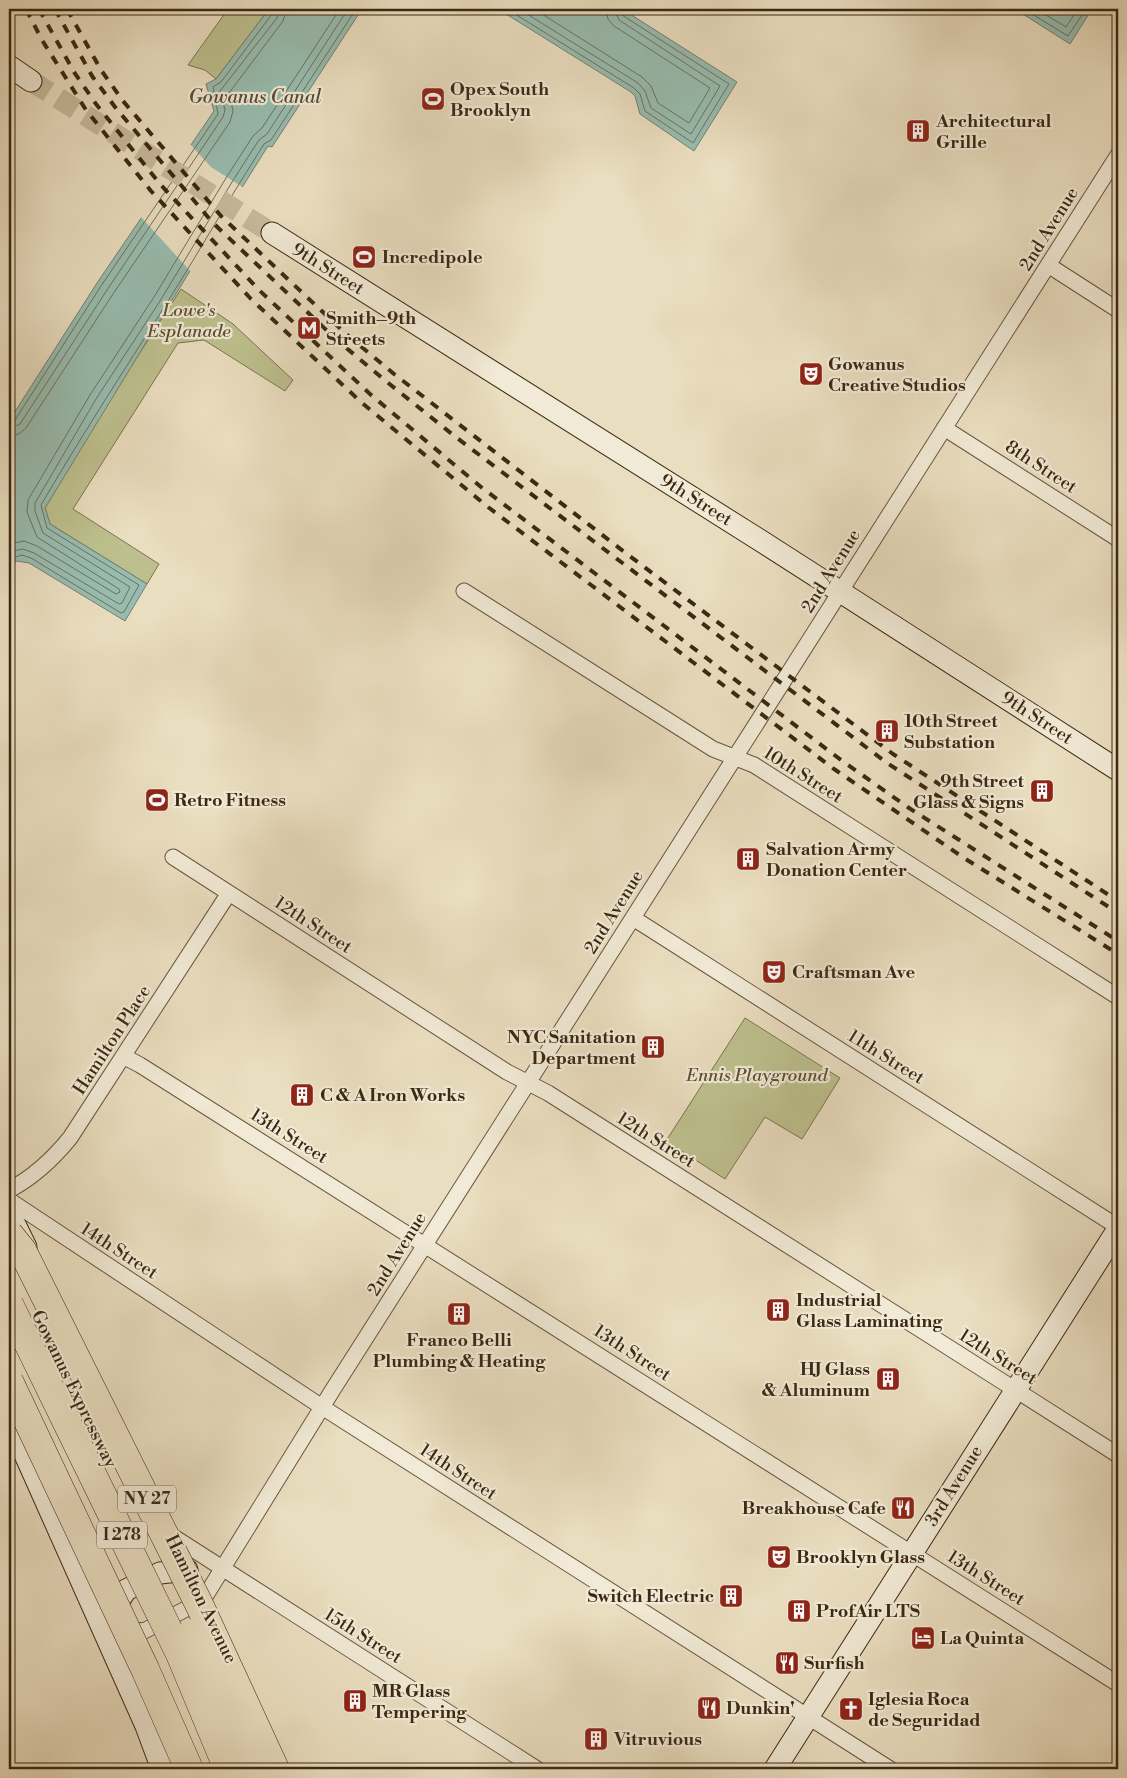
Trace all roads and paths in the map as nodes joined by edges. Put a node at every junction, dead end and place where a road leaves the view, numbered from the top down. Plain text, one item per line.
1 (9, 66) edge
2 (31, 81) tunnel mouth
3 (1118, 155) edge
4 (272, 233) tunnel mouth
5 (1048, 265) junction
6 (1118, 310) edge
7 (944, 428) junction
8 (1118, 539) edge
9 (464, 591) dead end
10 (840, 592) junction
11 (735, 758) junction
12 (1118, 770) edge
13 (173, 857) dead end
14 (229, 893) junction
15 (633, 918) junction
16 (1118, 998) edge
17 (123, 1056) junction
18 (528, 1082) junction
19 (9, 1190) edge
20 (9, 1200) edge
21 (9, 1212) edge
22 (1118, 1228) edge
23 (9, 1234) edge
24 (426, 1244) junction
25 (9, 1254) edge
26 (9, 1304) edge
27 (9, 1380) edge
28 (1016, 1390) junction
29 (322, 1407) junction
30 (9, 1419) edge
31 (1118, 1455) edge
32 (169, 1534) junction
33 (912, 1554) junction
34 (222, 1568) junction
35 (187, 1570) junction
36 (203, 1600) junction
37 (102, 1627) junction
38 (1118, 1684) edge
39 (808, 1717) junction
40 (162, 1769) edge
41 (189, 1769) edge
42 (228, 1769) edge
43 (251, 1769) edge
44 (275, 1769) edge
45 (289, 1769) edge
46 (537, 1769) edge
47 (775, 1769) edge
48 (890, 1769) edge

1 - 2 main road
3 - 5 street, 2nd Avenue
4 - 10 main road, 9th Street
5 - 6 street
5 - 7 street, 2nd Avenue
7 - 8 street, 8th Street
7 - 10 street, 2nd Avenue
9 - 11 street, 10th Street
10 - 11 street, 2nd Avenue
10 - 12 main road, 9th Street
11 - 15 street, 2nd Avenue
11 - 16 street, 10th Street
13 - 14 street, 12th Street
14 - 17 street, Hamilton Place
14 - 18 street, 12th Street
15 - 18 street, 2nd Avenue
15 - 22 street, 11th Street
17 - 19 street, Hamilton Place
17 - 24 street, 13th Street
18 - 24 street, 2nd Avenue
18 - 28 street, 12th Street
20 - 29 street, 14th Street
21 - 32 main road, Hamilton Avenue
22 - 28 main road, 3rd Avenue
23 - 44 highway, NY 27, bridge
24 - 29 street, 2nd Avenue
24 - 33 street, 13th Street
25 - 43 highway, Gowanus Expressway / I 278, bridge
26 - 42 highway, I 278, bridge
27 - 41 highway, I 278, bridge
28 - 31 street, 12th Street
28 - 33 main road, 3rd Avenue
29 - 34 street, 2nd Avenue
29 - 39 street, 14th Street
30 - 37 main road
32 - 34 street, 15th Street
32 - 35 main road, Hamilton Avenue
33 - 38 street, 13th Street
33 - 39 main road, 3rd Avenue
34 - 36 street, 2nd Avenue
34 - 46 street, 15th Street
35 - 36 main road, Hamilton Avenue
35 - 37 main road
36 - 37 street
36 - 45 main road, Hamilton Avenue
37 - 40 main road
39 - 47 main road, 3rd Avenue
39 - 48 street, 14th Street

